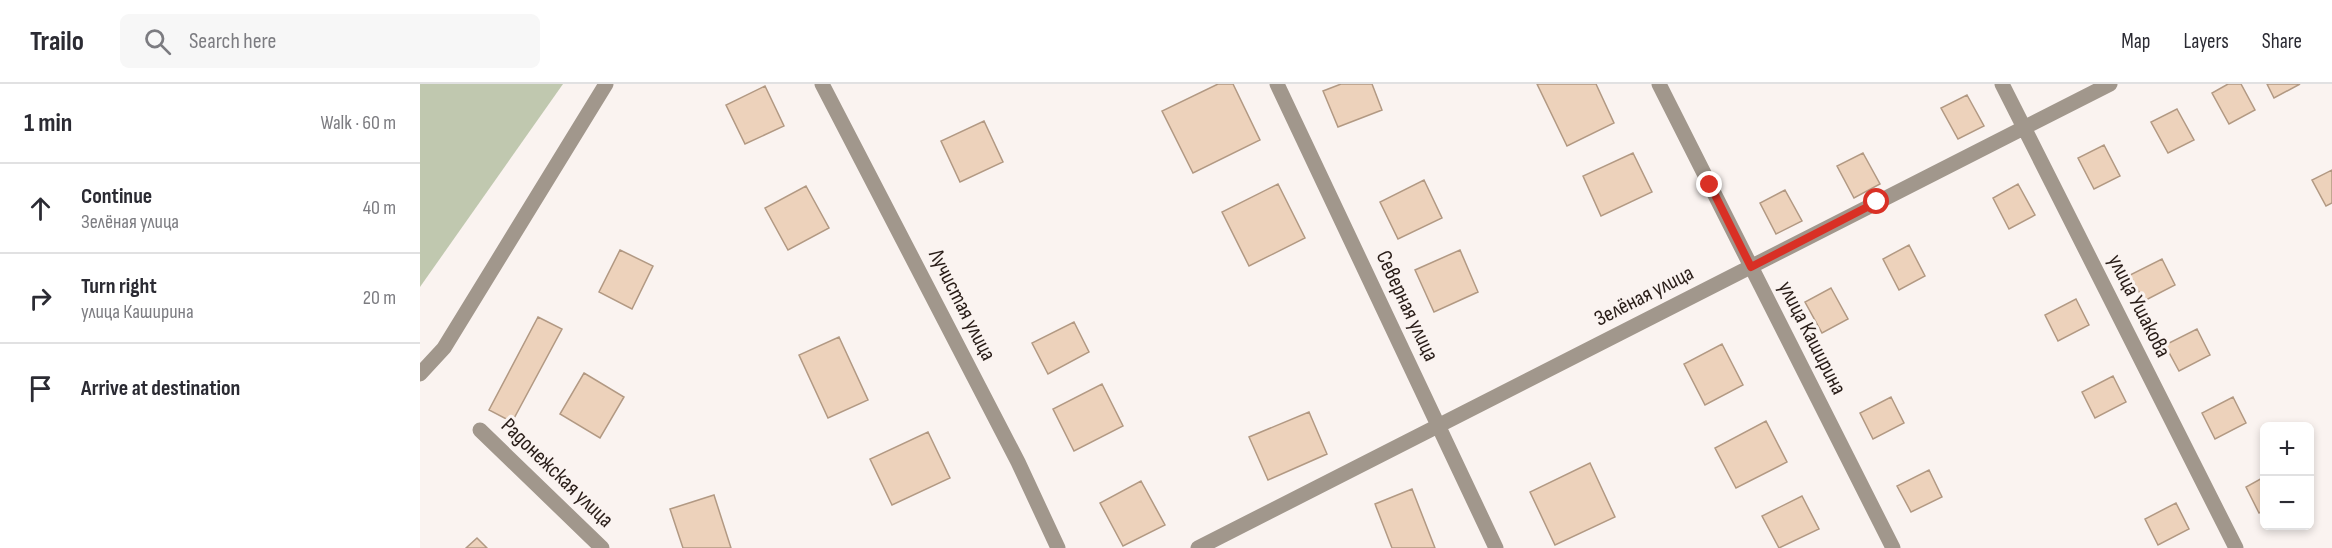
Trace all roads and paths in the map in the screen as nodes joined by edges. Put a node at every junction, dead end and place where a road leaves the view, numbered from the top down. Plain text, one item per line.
1 (606, 84) edge
2 (822, 84) edge
3 (1276, 84) edge
4 (1659, 84) edge
5 (2002, 84) edge
6 (2110, 84) edge
7 (2024, 128) junction
8 (1751, 267) junction
9 (420, 374) edge
10 (1438, 426) junction
11 (480, 430) dead end
12 (602, 548) edge
13 (1058, 548) edge
14 (1198, 548) edge
15 (1496, 548) edge
16 (1893, 548) edge
17 (2236, 548) edge

1 - 9 street
2 - 13 street, Лучистая улица
3 - 10 street, Северная улица
4 - 8 street, улица Каширина
5 - 7 street, улица Ушакова
6 - 7 street, Зелёная улица
7 - 8 street, Зелёная улица
7 - 17 street, улица Ушакова
8 - 10 street, Зелёная улица
8 - 16 street, улица Каширина
10 - 14 street, Зелёная улица
10 - 15 street, Северная улица
11 - 12 street, Радонежская улица

